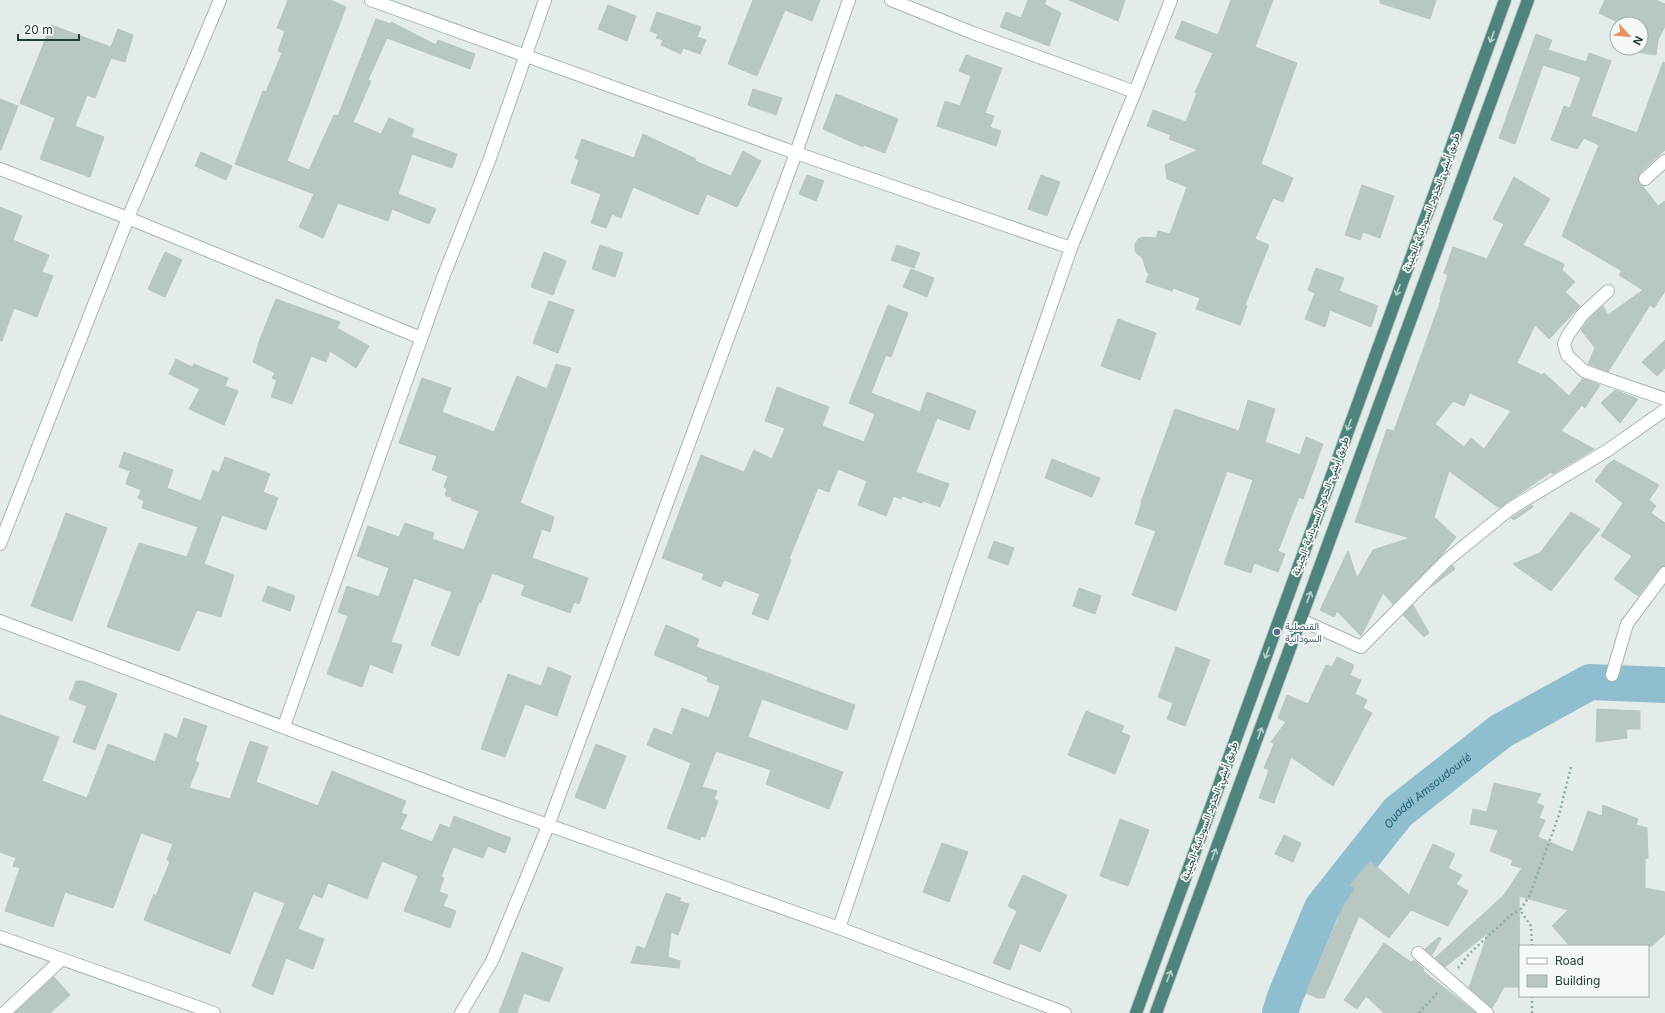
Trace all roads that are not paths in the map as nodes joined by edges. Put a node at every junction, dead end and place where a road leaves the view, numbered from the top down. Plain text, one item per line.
1 (220, 0) edge
2 (371, 0) edge
3 (545, 0) edge
4 (849, 0) edge
5 (892, 0) edge
6 (1171, 0) edge
7 (1505, 0) edge
8 (1528, 0) edge
9 (525, 57) junction
10 (1135, 92) junction
11 (796, 153) junction
12 (1665, 161) edge
13 (0, 169) edge
14 (1645, 179) dead end
15 (128, 218) junction
16 (1071, 248) junction
17 (1608, 291) dead end
18 (421, 338) junction
19 (1665, 399) edge
20 (1356, 405) junction
21 (1378, 410) junction
22 (1665, 410) edge
23 (0, 544) edge
24 (1665, 573) edge
25 (1301, 620) junction
26 (0, 621) edge
27 (1612, 675) dead end
28 (284, 726) junction
29 (548, 826) junction
30 (839, 928) junction
31 (0, 937) edge
32 (1418, 953) dead end
33 (61, 960) junction
34 (4, 1013) edge
35 (214, 1013) edge
36 (461, 1013) edge
37 (1065, 1013) edge
38 (1136, 1013) edge
39 (1156, 1013) edge
40 (1487, 1013) edge

1 - 15 street
2 - 9 street
3 - 9 street
4 - 11 street
5 - 10 street
6 - 10 street
7 -> 20 highway, طريق أبشي-الحدود السودانية-الجنينة
8 - 21 highway
9 - 11 street
9 - 18 street
10 - 16 street
11 - 16 street
11 - 29 street
12 - 14 street
13 - 15 street
15 - 18 street
15 - 23 street
16 - 30 street
17 - 19 street
18 - 28 street
20 - 21 highway
20 -> 38 highway, طريق أبشي-الحدود السودانية-الجنينة
25 -> 21 highway
22 - 25 street
24 - 27 street
39 -> 25 highway
26 - 28 street
28 - 29 street
29 - 30 street
29 - 36 street
30 - 37 street
31 - 33 street
32 - 40 street
33 - 34 street
33 - 35 street

